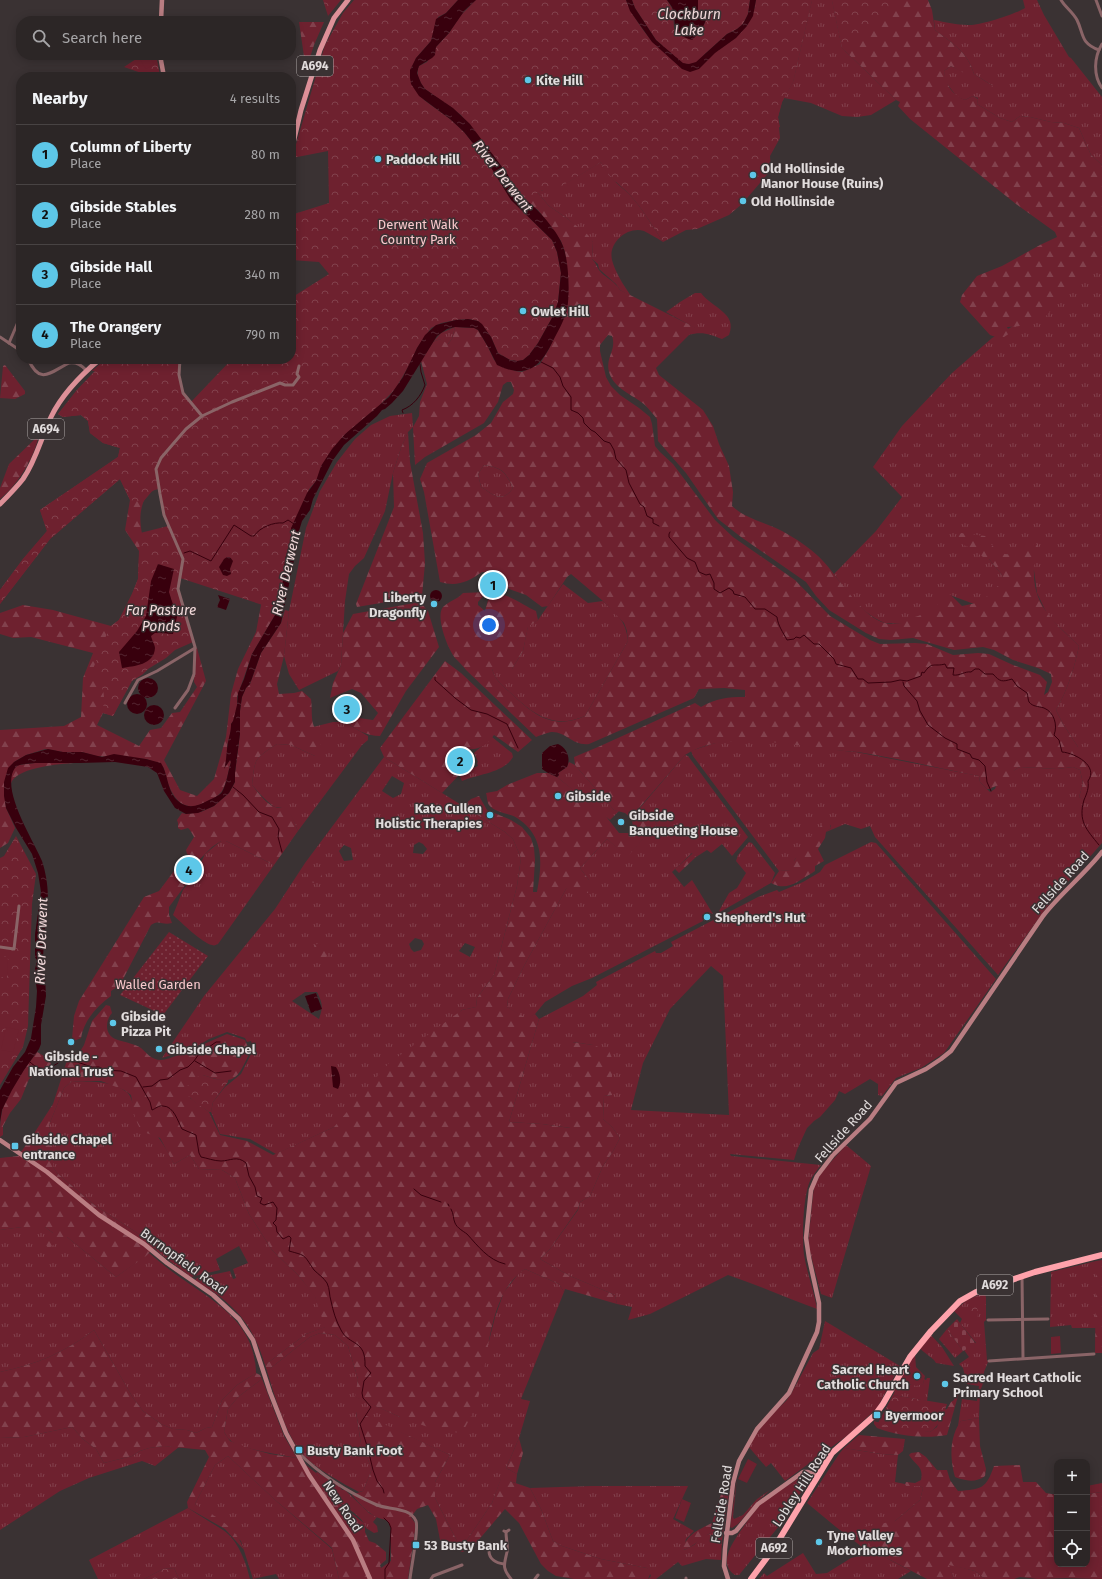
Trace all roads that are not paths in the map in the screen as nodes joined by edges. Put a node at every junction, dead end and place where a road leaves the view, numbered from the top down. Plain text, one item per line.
1 (162, 0) edge
2 (348, 0) edge
3 (1061, 0) edge
4 (1096, 0) edge
5 (161, 16) edge
6 (1102, 16) edge
7 (1102, 44) edge
8 (1099, 50) junction
9 (161, 60) edge
10 (163, 72) edge
11 (1102, 88) edge
12 (296, 131) edge
13 (16, 326) edge
14 (0, 337) edge
15 (9, 342) junction
16 (16, 347) edge
17 (30, 364) edge
18 (67, 364) edge
19 (78, 364) edge
20 (95, 364) edge
21 (180, 364) edge
22 (299, 366) dead end
23 (87, 371) junction
24 (201, 415) junction
25 (0, 504) edge
26 (195, 648) junction
27 (125, 703) dead end
28 (175, 708) dead end
29 (1102, 852) edge
30 (19, 906) dead end
31 (0, 948) edge
32 (0, 1140) edge
33 (1102, 1255) edge
34 (1022, 1276) junction
35 (1023, 1319) junction
36 (1048, 1319) dead end
37 (988, 1320) dead end
38 (1094, 1354) dead end
39 (1023, 1358) junction
40 (989, 1361) dead end
41 (294, 1448) junction
42 (818, 1476) junction
43 (506, 1531) dead end
44 (726, 1532) junction
45 (488, 1553) dead end
46 (504, 1564) junction
47 (462, 1565) dead end
48 (538, 1575) dead end
49 (370, 1579) edge
50 (410, 1579) edge
51 (431, 1579) edge
52 (511, 1579) edge
53 (535, 1579) edge
54 (728, 1579) edge
55 (752, 1579) edge

1 - 5 street
2 - 12 main road, A694
3 - 8 street
4 - 6 street
7 - 8 street
8 - 11 street
9 - 10 street
13 - 15 street
14 - 15 street
15 - 16 street
17 - 18 street
19 - 23 street
20 - 23 main road, A694
21 - 24 street
22 - 24 street
23 - 25 main road, A694
24 - 26 street
26 - 27 street
26 - 28 street
29 - 44 street, Fellside Road
30 - 31 street
32 - 41 street, Burnopfield Road
33 - 34 highway, Lobley Hill Road / A692
34 - 35 street
34 - 42 highway, Lobley Hill Road / A692
35 - 36 street
35 - 37 street
35 - 39 street
38 - 39 street
39 - 40 street
41 - 49 street, New Road
41 - 50 street
42 - 44 street
42 - 55 highway, Lobley Hill Road / A692
43 - 46 street
44 - 54 street, Fellside Road
45 - 46 street
46 - 52 street
47 - 51 street
48 - 53 street

